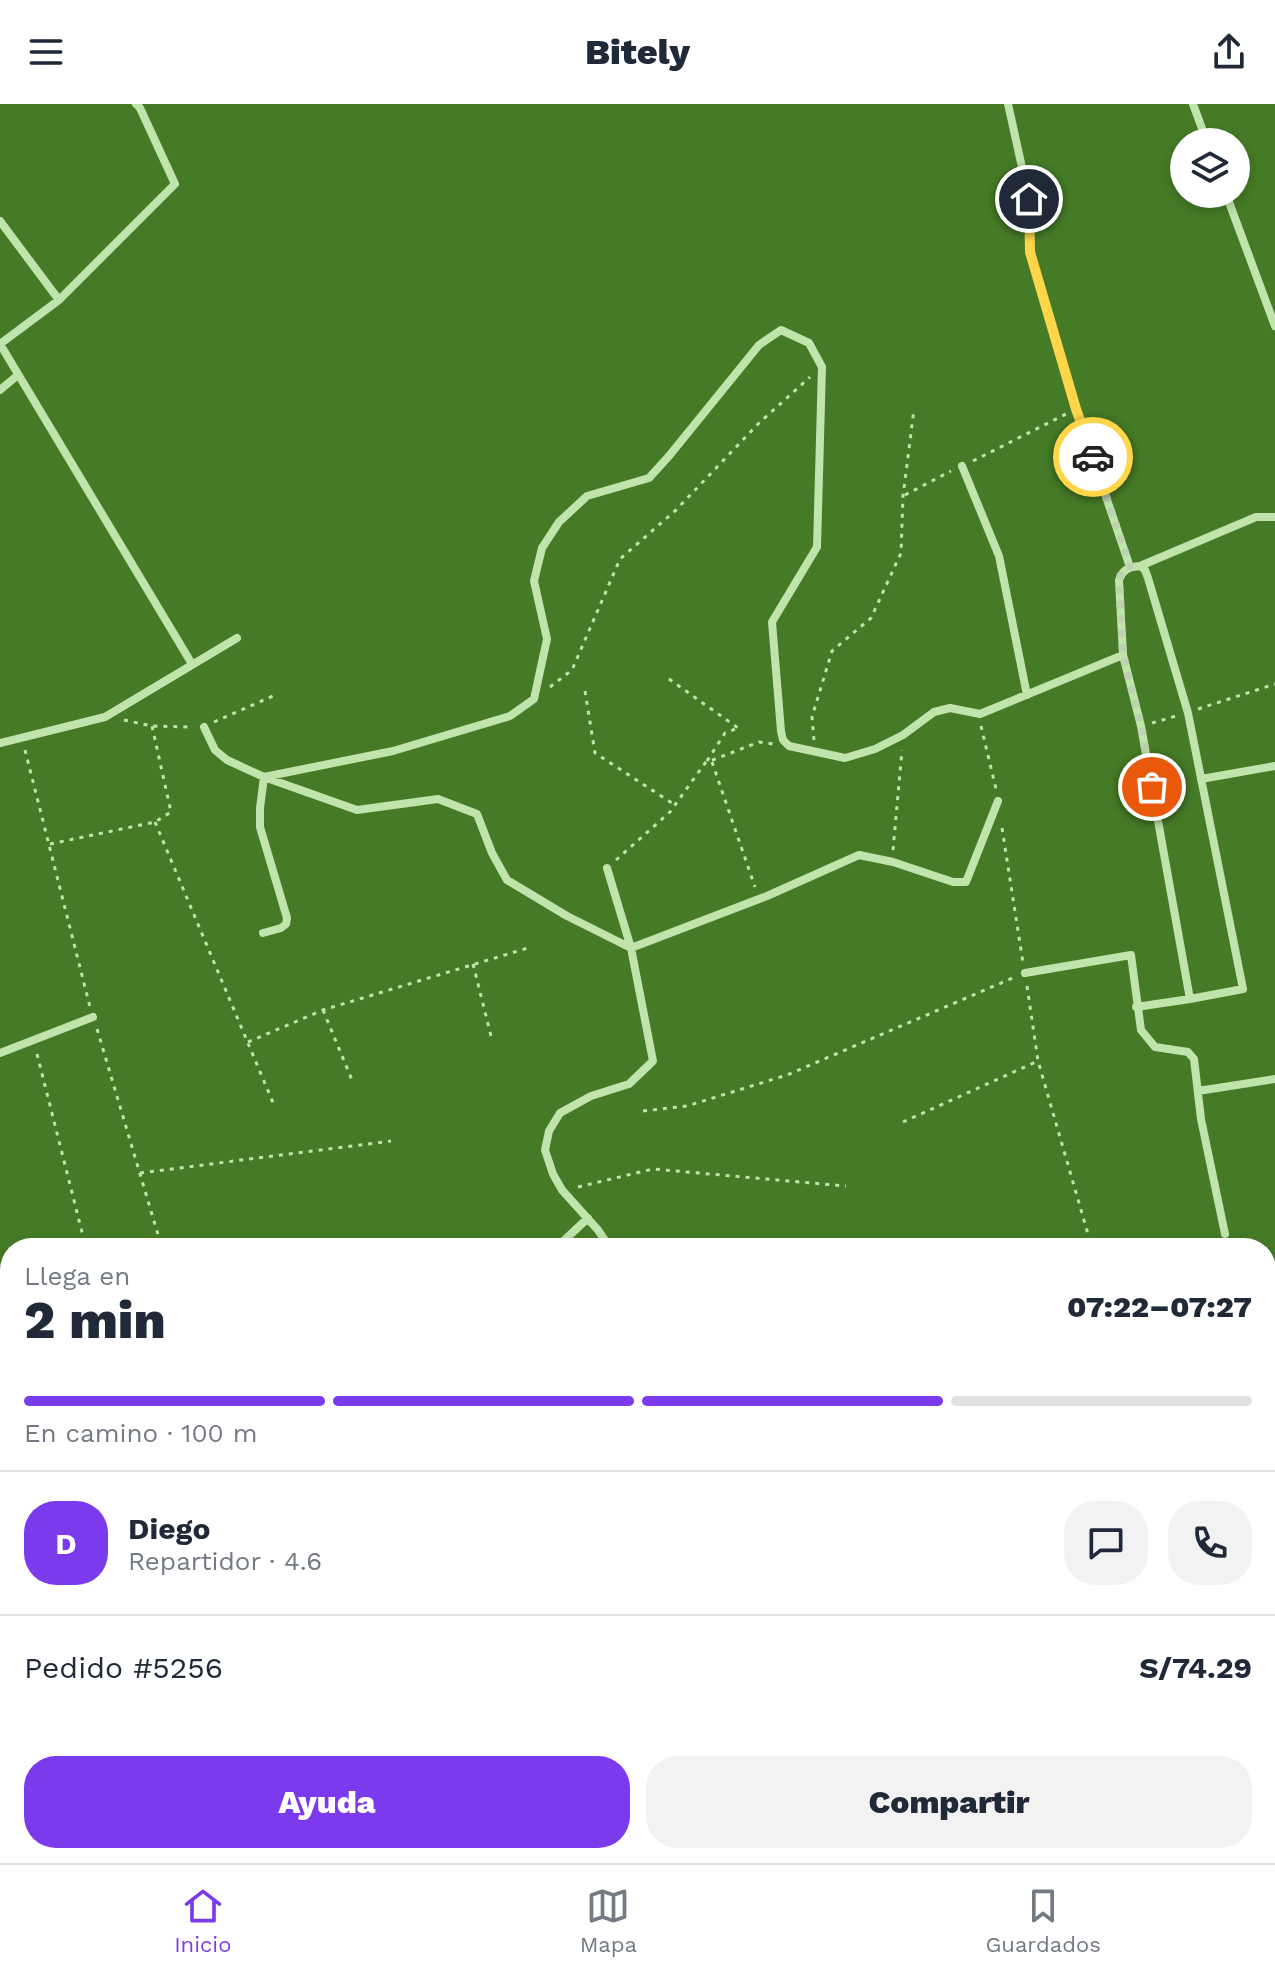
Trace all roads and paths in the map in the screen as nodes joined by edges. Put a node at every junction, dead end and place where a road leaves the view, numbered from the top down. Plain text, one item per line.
1 (136, 104) edge
2 (1008, 104) edge
3 (1193, 104) edge
4 (1202, 128) edge
5 (1231, 208) edge
6 (0, 221) edge
7 (59, 300) junction
8 (1275, 326) edge
9 (0, 344) edge
10 (822, 367) junction
11 (18, 375) junction
12 (0, 390) edge
13 (914, 409) dead end
14 (1076, 409) junction
15 (962, 466) junction
16 (903, 496) junction
17 (1275, 517) edge
18 (1135, 566) junction
19 (237, 638) dead end
20 (1123, 655) junction
21 (192, 664) junction
22 (669, 679) dead end
23 (1275, 684) edge
24 (585, 691) dead end
25 (1027, 695) junction
26 (273, 696) dead end
27 (534, 699) junction
28 (1188, 713) junction
29 (105, 717) junction
30 (152, 726) junction
31 (1141, 726) junction
32 (204, 727) junction
33 (903, 735) junction
34 (22, 739) junction
35 (759, 742) dead end
36 (0, 743) edge
37 (815, 751) junction
38 (711, 761) junction
39 (705, 763) junction
40 (1275, 766) edge
41 (264, 777) junction
42 (1201, 779) junction
43 (998, 801) dead end
44 (675, 805) junction
45 (155, 822) junction
46 (50, 844) junction
47 (893, 862) junction
48 (607, 868) joint
49 (759, 898) junction
50 (263, 933) dead end
51 (531, 947) dead end
52 (631, 948) junction
53 (473, 964) junction
54 (1025, 973) joint
55 (1190, 999) junction
56 (1136, 1007) junction
57 (323, 1010) junction
58 (93, 1017) junction
59 (491, 1036) dead end
60 (33, 1040) junction
61 (248, 1042) junction
62 (0, 1053) edge
63 (1038, 1061) dead end
64 (1275, 1079) edge
65 (352, 1080) dead end
66 (1198, 1091) junction
67 (274, 1105) dead end
68 (643, 1111) dead end
69 (903, 1122) dead end
70 (391, 1141) dead end
71 (140, 1173) junction
72 (846, 1186) dead end
73 (562, 1190) junction
74 (588, 1218) junction
75 (1225, 1234) dead end
76 (83, 1238) edge
77 (159, 1238) edge
78 (567, 1238) edge
79 (603, 1238) edge

1 - 7 street
2 - 14 street
3 - 4 street
5 - 8 street
6 - 7 street
7 - 9 street
9 - 11 street
10 - 27 path
10 - 27 street
10 - 37 street
11 - 12 street
11 - 21 street
13 - 16 path
14 - 15 path
14 - 18 street
15 - 16 path
15 - 25 street
16 - 37 path
17 - 18 street
18 - 20 street
18 - 28 street
19 - 21 street
20 - 25 street
20 - 31 street
21 - 29 street
22 - 39 path
23 - 28 path
24 - 44 path
25 - 33 street
26 - 32 path
27 - 41 street
28 - 31 path
28 - 42 street
29 - 30 path
29 - 34 street
30 - 32 path
30 - 45 path
31 - 55 street
32 - 41 street
33 - 37 street
33 - 47 path
34 - 36 street
34 - 46 path
35 - 38 path
38 - 39 path
38 - 49 path
39 - 44 path
40 - 42 street
41 - 50 street
41 - 52 street
42 - 55 street
43 - 47 street
44 - 48 path
45 - 46 path
45 - 61 path
46 - 58 path
47 - 49 street
48 - 52 street
49 - 52 street
51 - 53 path
52 - 73 street
53 - 57 path
53 - 59 path
54 - 56 street
54 - 68 path
55 - 56 street
56 - 66 street
57 - 61 path
57 - 65 path
58 - 60 street
58 - 71 path
60 - 62 street
60 - 76 path
61 - 67 path
63 - 69 path
64 - 66 street
66 - 75 street
70 - 71 path
71 - 77 path
72 - 73 path
73 - 74 street
74 - 78 street
74 - 79 street

